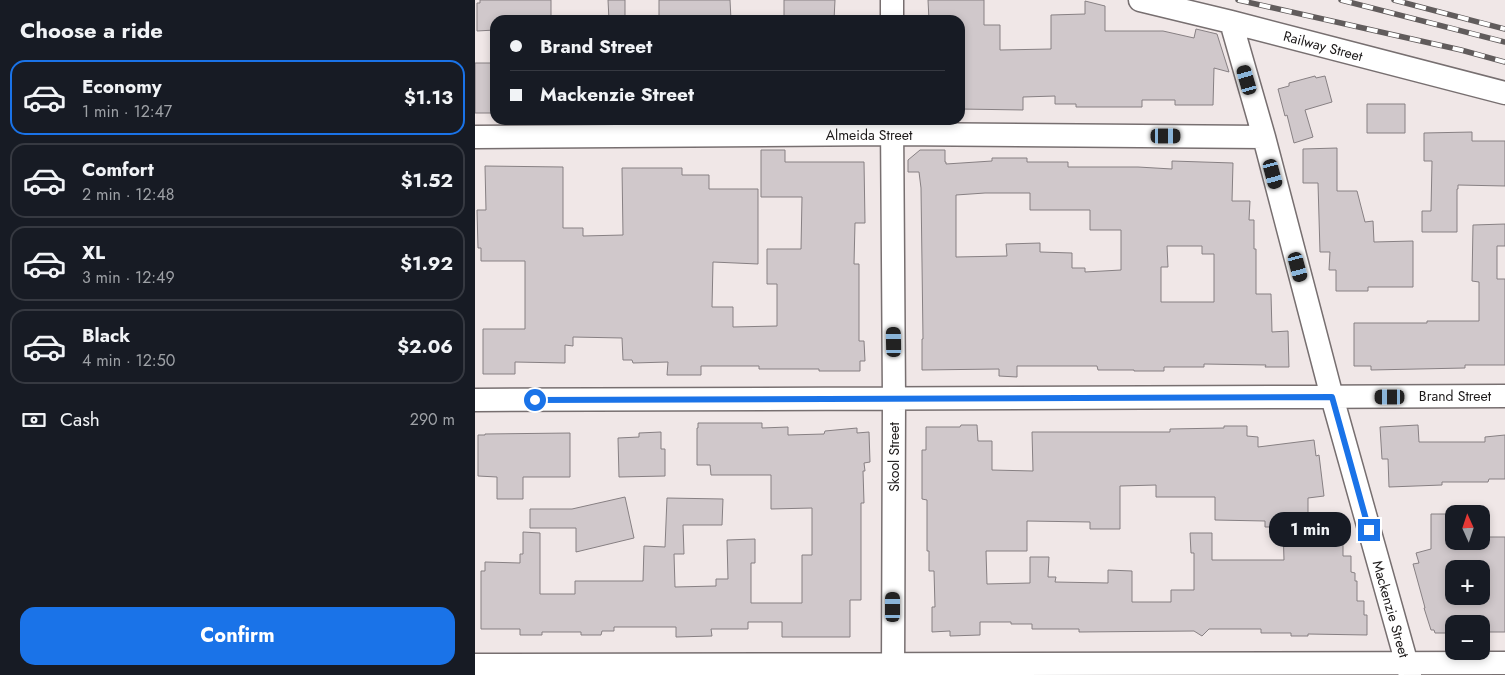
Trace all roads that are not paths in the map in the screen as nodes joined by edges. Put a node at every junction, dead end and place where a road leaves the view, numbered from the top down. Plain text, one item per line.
1 (892, 0) edge
2 (1140, 0) edge
3 (892, 15) edge
4 (1231, 22) junction
5 (1505, 93) edge
6 (892, 127) edge
7 (475, 137) edge
8 (1264, 137) junction
9 (1505, 396) edge
10 (1332, 397) junction
11 (894, 398) junction
12 (475, 400) edge
13 (1505, 663) edge
14 (475, 665) edge
15 (893, 669) edge
16 (1408, 669) edge

1 - 3 street
2 - 4 street, Railway Street
4 - 5 street, Railway Street
4 - 8 street, Mackenzie Street
6 - 7 street, Almeida Street
6 - 8 street, Almeida Street
6 - 11 street, Skool Street
8 - 10 street, Mackenzie Street
9 - 10 street, Brand Street
10 - 11 street, Brand Street
10 - 16 street, Mackenzie Street
11 - 12 street, Brand Street
11 - 15 street, Skool Street
13 - 16 street
14 - 15 street
15 - 16 street

